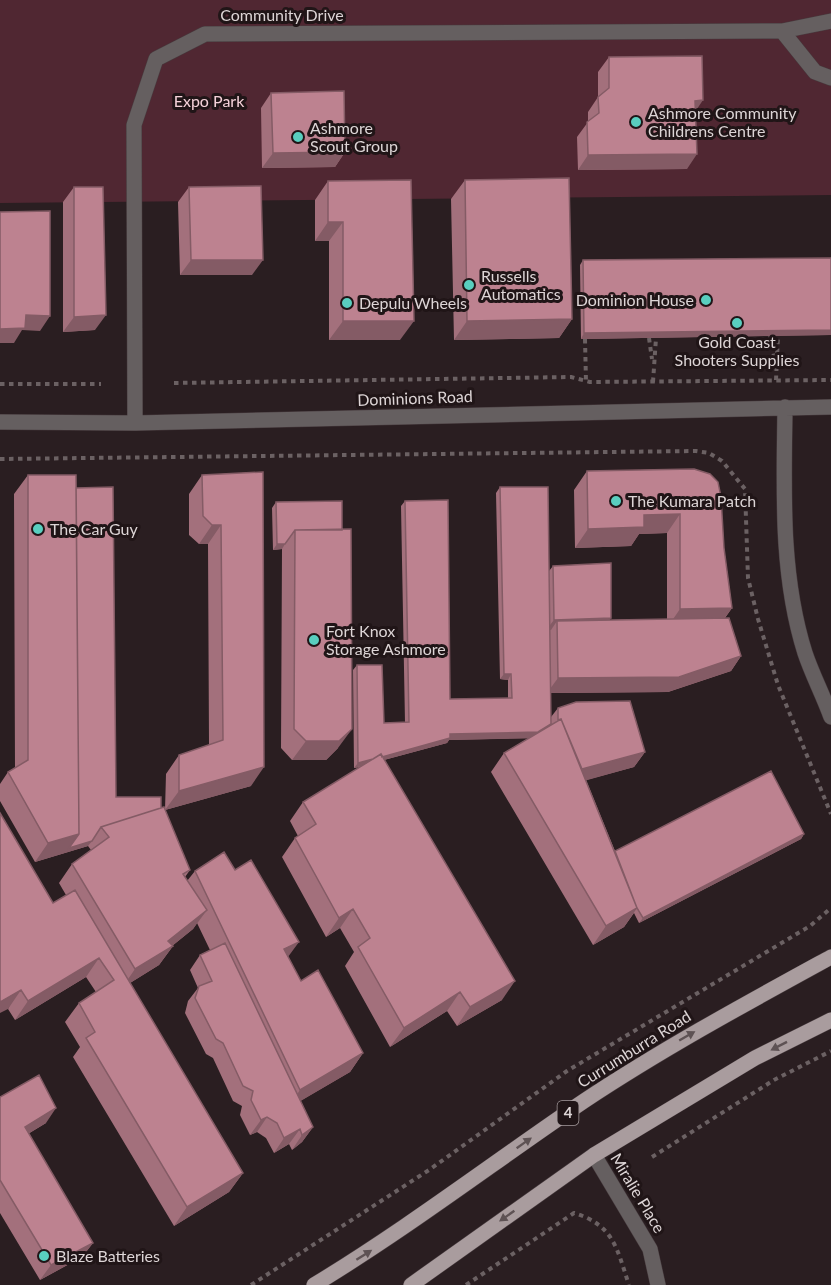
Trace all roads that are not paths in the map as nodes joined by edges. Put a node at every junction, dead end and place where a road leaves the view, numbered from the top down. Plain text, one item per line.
1 (831, 21) edge
2 (782, 31) junction
3 (831, 78) edge
4 (785, 407) junction
5 (831, 407) edge
6 (0, 422) edge
7 (135, 423) junction
8 (831, 717) edge
9 (831, 957) edge
10 (831, 1020) edge
11 (594, 1155) junction
12 (315, 1285) edge
13 (411, 1285) edge
14 (658, 1285) edge

1 - 2 street, Community Drive
2 - 3 street
2 - 7 street, Community Drive
4 - 5 street, Dominions Road
4 - 7 street, Dominions Road
4 - 8 street
6 - 7 street, Dominions Road
12 -> 9 main road, Currumburra Road / 4
10 -> 11 main road
11 -> 13 main road
11 - 14 street, Miralie Place

